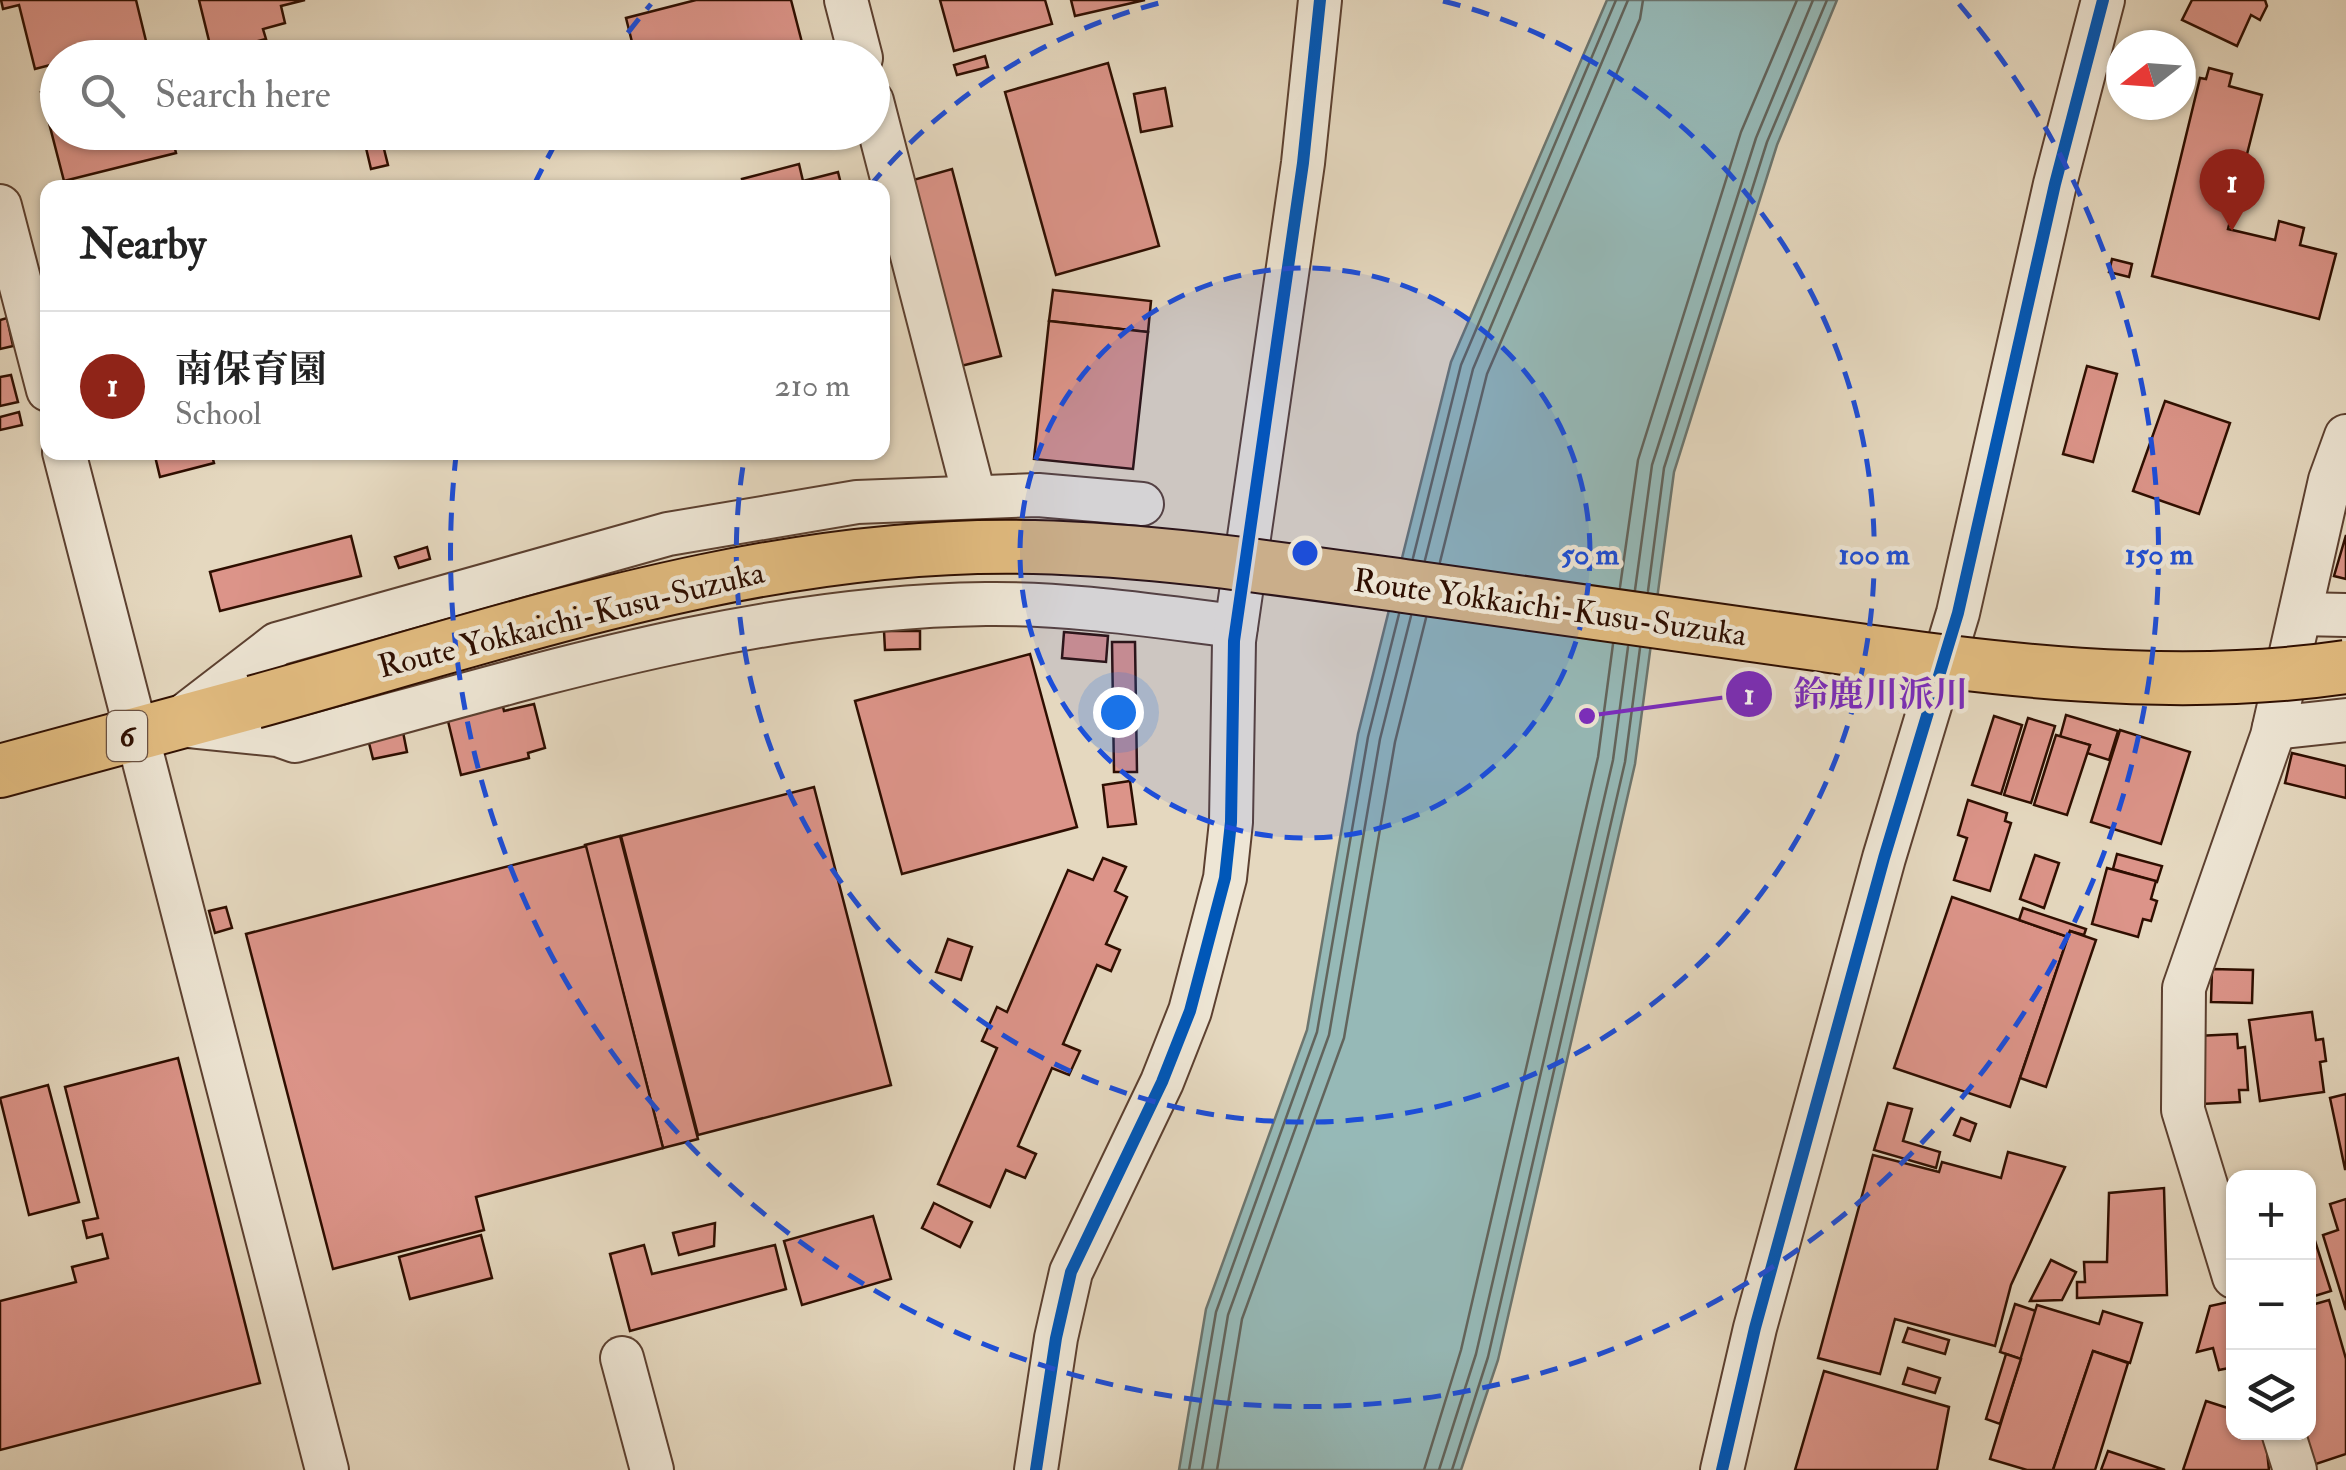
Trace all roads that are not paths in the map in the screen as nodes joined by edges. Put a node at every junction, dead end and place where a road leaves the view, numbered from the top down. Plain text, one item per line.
1 (846, 0) edge
2 (1320, 0) edge
3 (2103, 0) edge
4 (856, 40) edge
5 (885, 150) edge
6 (0, 206) edge
7 (40, 359) edge
8 (2346, 436) edge
9 (67, 460) edge
10 (974, 495) junction
11 (1142, 504) dead end
12 (2300, 614) junction
13 (2346, 614) edge
14 (1236, 626) junction
15 (2346, 667) edge
16 (2346, 720) edge
17 (2274, 728) junction
18 (155, 729) junction
19 (0, 771) edge
20 (2229, 1260) edge
21 (622, 1358) dead end
22 (2286, 1440) edge
23 (1035, 1462) edge
24 (327, 1470) edge
25 (652, 1470) edge
26 (1722, 1470) edge
27 (2295, 1470) edge

1 - 4 street
2 - 14 street
3 - 26 street
5 - 10 street
6 - 7 street
8 - 12 street
9 - 18 street
10 - 11 street
10 - 18 street
12 - 13 street
12 - 17 street
14 - 18 street
14 - 23 street
15 - 18 main road, Route Yokkaichi-Kusu-Suzuka / 6, bridge
16 - 17 street
17 - 20 street
18 - 19 main road, Route Yokkaichi-Kusu-Suzuka / 6
18 - 24 street
21 - 25 street
22 - 27 street

